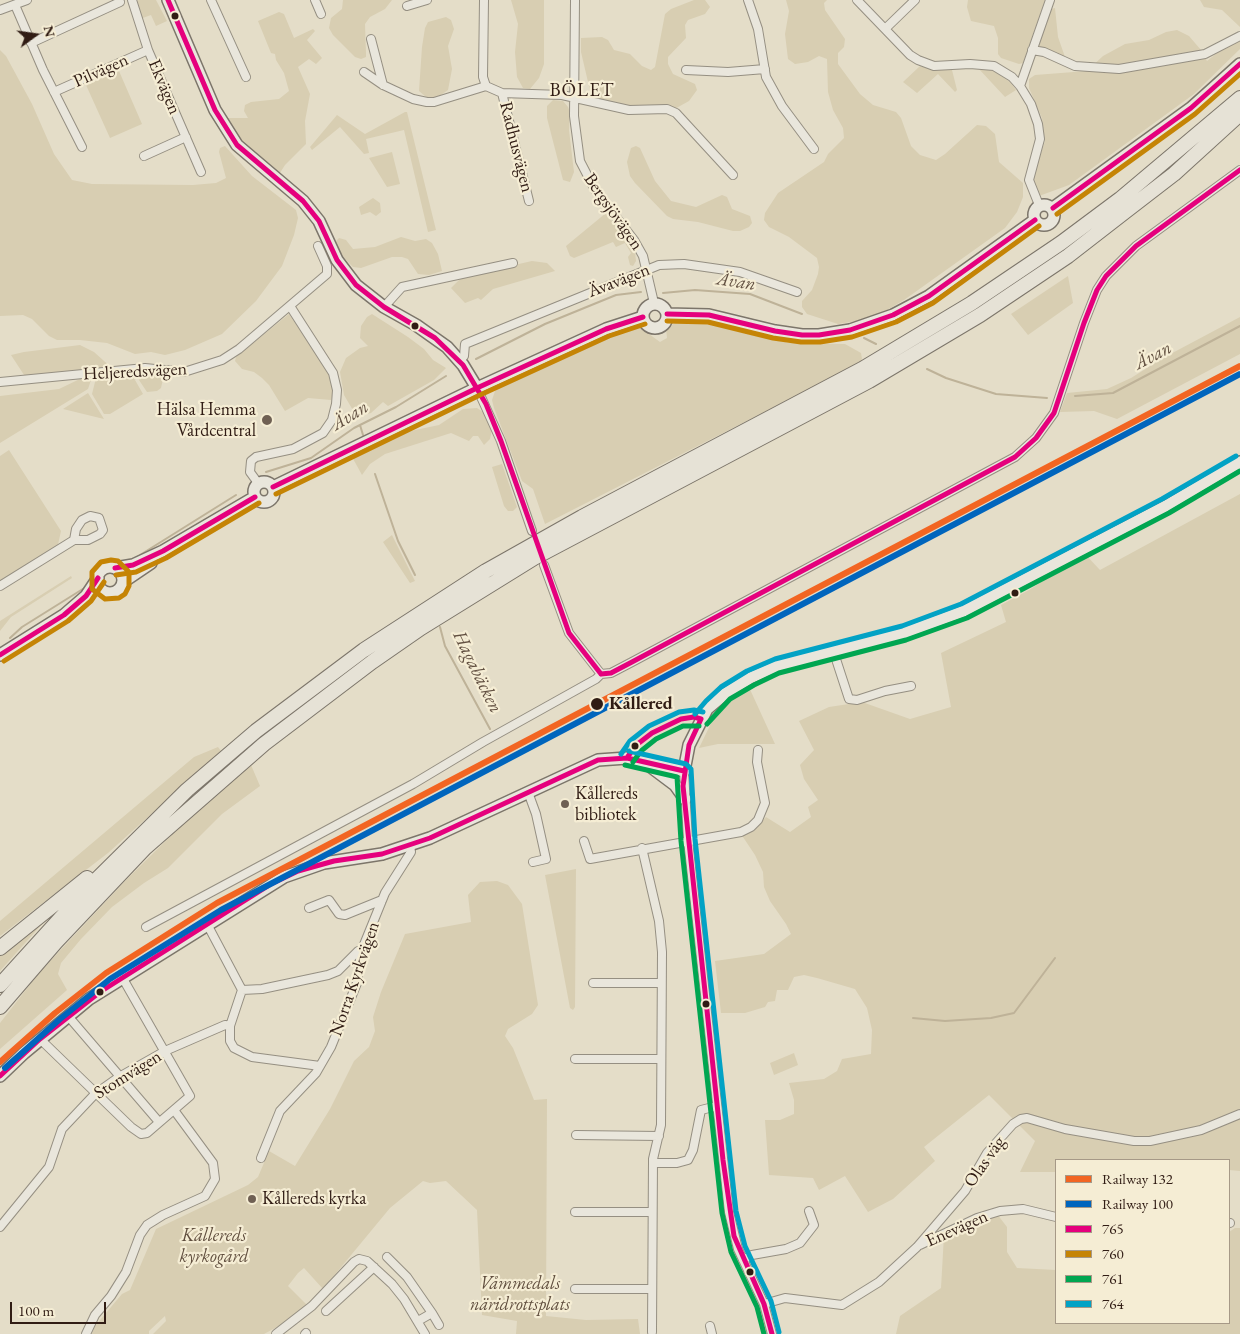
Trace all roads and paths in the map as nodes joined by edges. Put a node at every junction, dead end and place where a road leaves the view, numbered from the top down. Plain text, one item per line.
1 (27, 0) edge
2 (132, 0) edge
3 (168, 0) edge
4 (212, 0) edge
5 (314, 0) edge
6 (427, 0) edge
7 (484, 0) edge
8 (575, 0) edge
9 (748, 0) edge
10 (858, 0) edge
11 (915, 0) edge
12 (1050, 0) edge
13 (120, 2) dead end
14 (15, 5) junction
15 (407, 6) dead end
16 (0, 10) edge
17 (321, 14) dead end
18 (885, 29) junction
19 (1240, 36) edge
20 (371, 39) dead end
21 (31, 43) junction
22 (148, 50) junction
23 (1032, 50) junction
24 (1240, 64) edge
25 (765, 69) junction
26 (686, 70) dead end
27 (364, 72) dead end
28 (246, 77) dead end
29 (384, 85) junction
30 (486, 86) junction
31 (1020, 86) junction
32 (54, 92) junction
33 (502, 93) junction
34 (574, 97) junction
35 (1240, 98) edge
36 (1240, 114) edge
37 (1240, 121) edge
38 (186, 137) junction
39 (82, 146) dead end
40 (1202, 149) junction
41 (814, 150) dead end
42 (144, 156) dead end
43 (1240, 170) edge
44 (201, 172) dead end
45 (733, 175) dead end
46 (529, 201) dead end
47 (1039, 205) junction
48 (1053, 208) junction
49 (1035, 220) junction
50 (318, 246) dead end
51 (513, 263) dead end
52 (648, 269) junction
53 (797, 292) dead end
54 (654, 303) junction
55 (290, 306) junction
56 (384, 307) junction
57 (667, 314) junction
58 (643, 316) junction
59 (460, 361) junction
60 (0, 382) edge
61 (477, 388) junction
62 (1240, 462) edge
63 (258, 483) junction
64 (273, 487) junction
65 (255, 497) junction
66 (532, 531) dead end
67 (74, 540) dead end
68 (163, 551) junction
69 (544, 565) dead end
70 (115, 568) junction
71 (98, 578) junction
72 (123, 582) junction
73 (0, 586) edge
74 (107, 592) junction
75 (64, 615) junction
76 (833, 650) junction
77 (0, 656) edge
78 (601, 674) junction
79 (911, 686) dead end
80 (758, 750) dead end
81 (644, 762) junction
82 (684, 771) junction
83 (528, 792) junction
84 (685, 798) junction
85 (137, 839) junction
86 (688, 840) junction
87 (584, 841) dead end
88 (410, 846) junction
89 (642, 848) junction
90 (533, 862) dead end
91 (382, 900) junction
92 (309, 908) dead end
93 (207, 924) junction
94 (146, 927) dead end
95 (0, 948) edge
96 (361, 952) junction
97 (122, 977) junction
98 (593, 983) dead end
99 (661, 983) junction
100 (0, 985) edge
101 (242, 990) junction
102 (0, 1007) edge
103 (68, 1016) junction
104 (230, 1026) junction
105 (40, 1039) junction
106 (165, 1051) junction
107 (575, 1059) dead end
108 (661, 1059) junction
109 (320, 1066) junction
110 (0, 1076) edge
111 (119, 1077) junction
112 (94, 1094) junction
113 (717, 1106) junction
114 (174, 1110) junction
115 (1240, 1114) edge
116 (159, 1122) junction
117 (576, 1135) dead end
118 (659, 1136) junction
119 (261, 1158) dead end
120 (653, 1163) junction
121 (809, 1211) dead end
122 (575, 1212) dead end
123 (652, 1212) junction
124 (1055, 1217) edge
125 (0, 1226) edge
126 (917, 1247) junction
127 (386, 1257) dead end
128 (742, 1260) junction
129 (374, 1266) junction
130 (575, 1289) dead end
131 (652, 1290) junction
132 (764, 1304) junction
133 (326, 1310) dead end
134 (432, 1313) junction
135 (418, 1321) junction
136 (439, 1325) dead end
137 (652, 1332) dead end
138 (86, 1334) edge
139 (276, 1334) edge
140 (425, 1334) edge
141 (772, 1334) edge

1 - 14 street
2 - 22 street, Ekvägen
3 - 56 street
4 - 28 street
5 - 17 street
6 - 15 street
7 - 30 street
8 - 34 street, Bergsjövägen
9 - 25 street
10 - 18 street
11 - 18 street
12 - 23 street
13 - 21 street
14 - 16 street
14 - 21 street
18 - 31 street
19 - 23 street
20 - 29 street
21 - 32 street
22 - 32 street, Pilvägen
22 - 38 street, Ekvägen
23 - 31 street
24 - 48 street
25 - 26 street
25 - 41 street
27 - 29 street
29 - 30 street
30 - 33 street
31 - 47 street
32 - 39 street
33 - 34 street
33 - 46 street, Radhusvägen
34 - 45 street
34 - 52 street, Bergsjövägen
35 - 85 highway
36 - 40 highway
37 - 40 highway
38 - 42 street
38 - 44 street, Ekvägen
40 - 102 highway
43 - 78 street
47 - 48 street
47 - 49 street
48 - 49 street
49 - 57 street
50 - 55 street, Heljeredsvägen
51 - 56 street
52 - 53 street, Ävavägen
52 - 54 street, Bergsjövägen
52 - 59 street, Ävavägen
54 - 57 street
54 - 58 street
55 - 60 street, Heljeredsvägen
55 - 63 street
56 - 59 street
57 - 58 street
58 - 61 street
59 - 61 street
61 - 64 street
61 - 66 street
62 - 76 street
63 - 64 street
63 - 65 street
64 - 65 street
65 - 68 street
67 - 73 street
68 - 70 street
68 - 72 street
69 - 78 street
70 - 71 street
70 - 72 street
71 - 74 street
71 - 75 street
72 - 74 street
74 - 75 street
75 - 77 street
76 - 79 street
76 - 82 street
78 - 94 street
80 - 86 street
81 - 82 street
81 - 83 street
81 - 84 street
82 - 84 street
83 - 88 street
83 - 90 street
84 - 86 street
85 - 95 highway
85 - 100 highway
86 - 89 street
86 - 113 street
87 - 89 street
88 - 91 street, Norra Kyrkvägen
88 - 93 street
89 - 99 street
91 - 92 street
91 - 96 street, Norra Kyrkvägen
93 - 97 street
93 - 101 street
96 - 101 street
96 - 109 street, Norra Kyrkvägen
97 - 103 street
97 - 106 street
98 - 99 street
99 - 108 street
101 - 104 street
103 - 105 street
103 - 111 street
104 - 106 street, Stomvägen
104 - 109 street
105 - 110 street
105 - 112 street
106 - 111 street, Stomvägen
106 - 114 street
107 - 108 street
108 - 118 street
109 - 119 street, Norra Kyrkvägen
111 - 112 street, Stomvägen
111 - 116 street
112 - 116 street
112 - 125 street, Stomvägen
113 - 120 street
113 - 128 street
114 - 116 street
114 - 138 street
115 - 126 street, Olas väg
117 - 118 street
118 - 120 street
120 - 123 street
121 - 128 street
122 - 123 street
123 - 131 street
124 - 126 street, Enevägen
126 - 132 street, Olas väg
127 - 134 street
128 - 132 street
129 - 133 street
129 - 135 street
129 - 139 street
130 - 131 street
131 - 137 street
132 - 141 street
134 - 135 street
134 - 136 street
135 - 140 street

